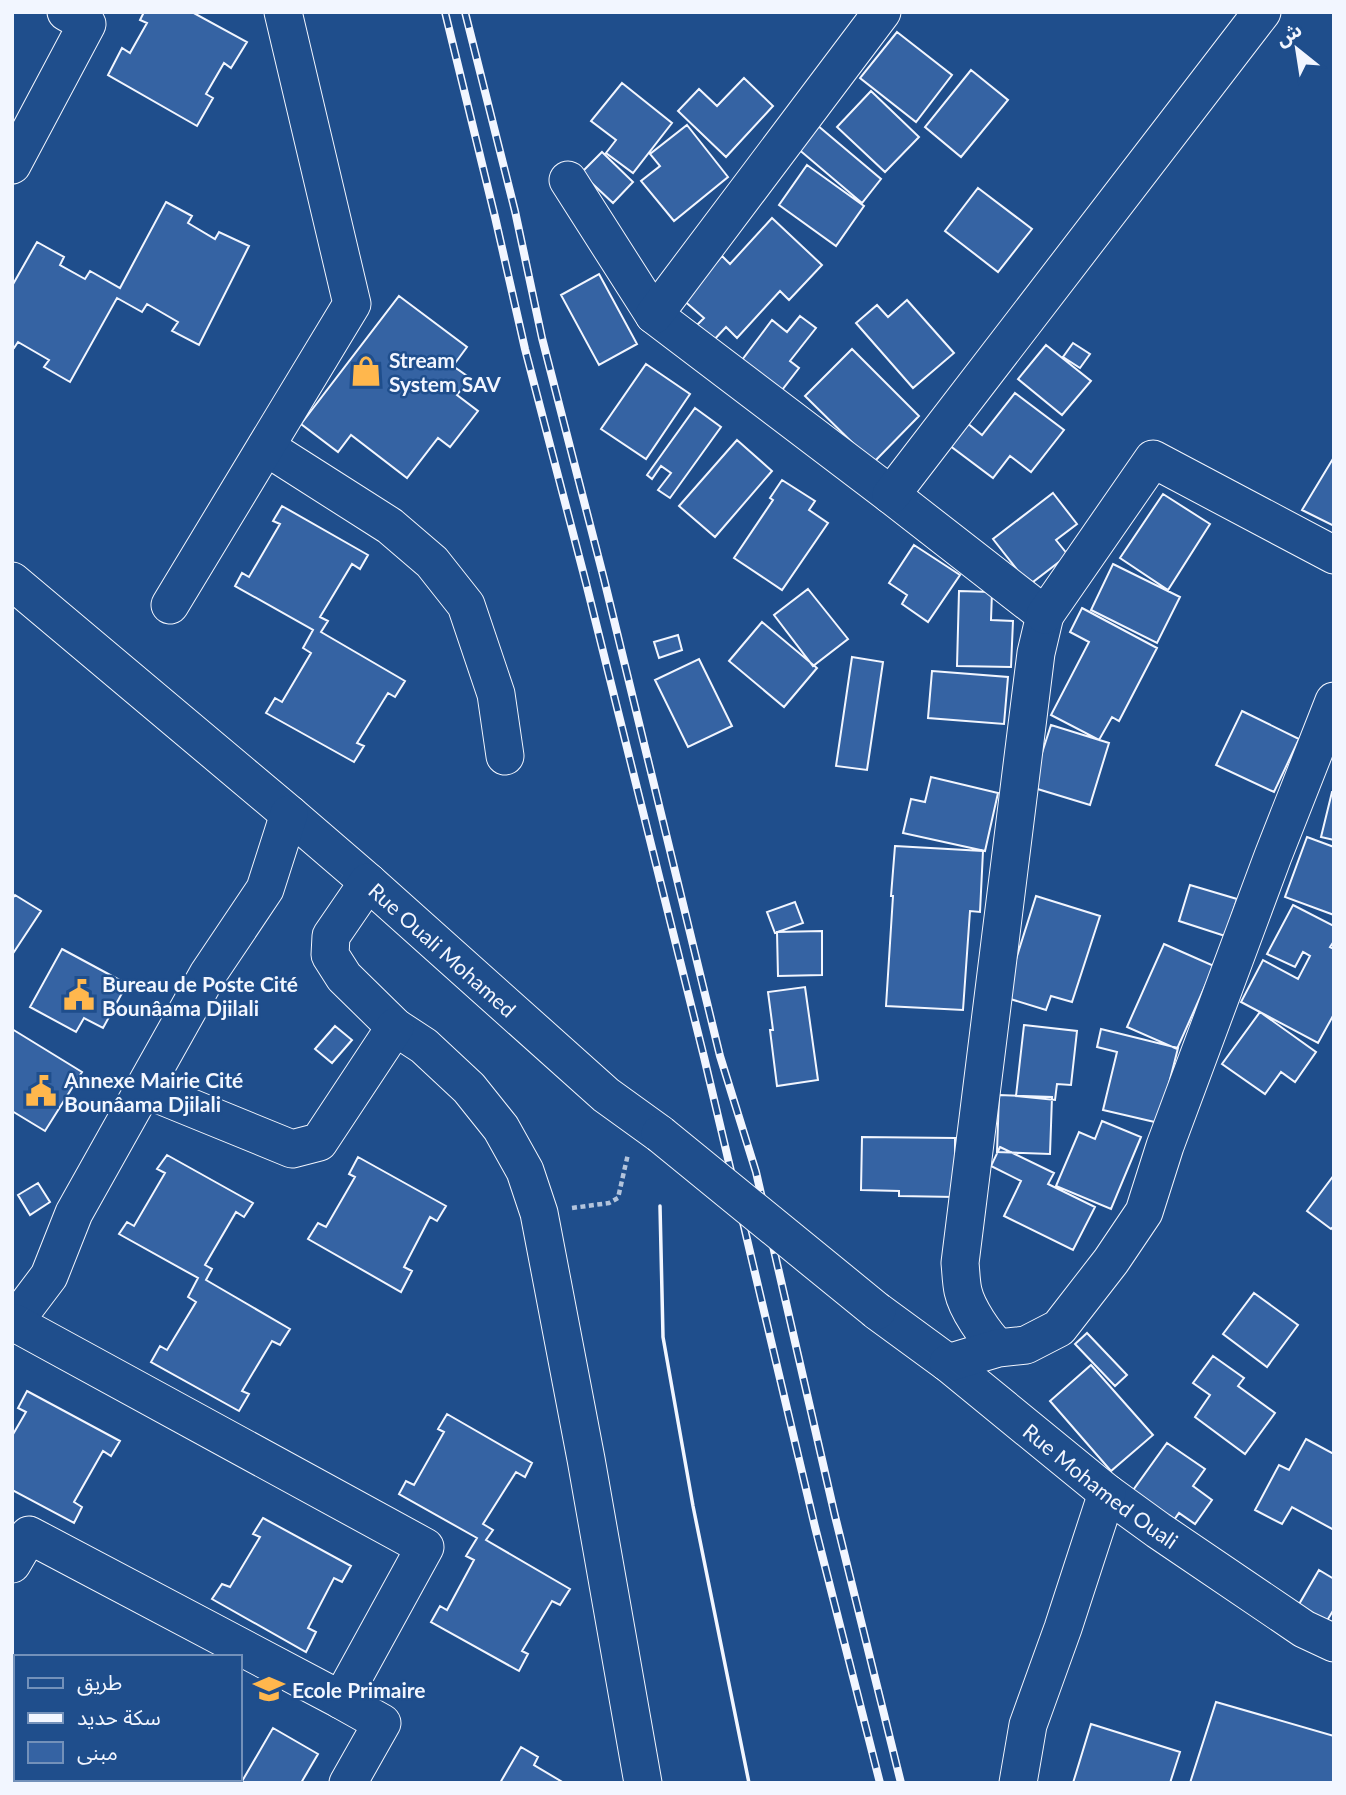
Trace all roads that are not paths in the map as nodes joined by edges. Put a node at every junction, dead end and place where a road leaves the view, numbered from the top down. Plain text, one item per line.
1 (66, 12) edge
2 (283, 12) edge
3 (882, 12) edge
4 (1262, 12) edge
5 (12, 165) edge
6 (568, 180) dead end
7 (654, 315) junction
8 (266, 447) junction
9 (891, 495) junction
10 (1334, 555) edge
11 (12, 581) edge
12 (170, 605) dead end
13 (1045, 615) junction
14 (1334, 701) edge
15 (505, 756) dead end
16 (289, 814) junction
17 (369, 882) junction
18 (395, 1027) junction
19 (145, 1089) junction
20 (877, 1311) joint
21 (14, 1324) edge
22 (998, 1348) junction
23 (948, 1363) junction
24 (1107, 1493) junction
25 (12, 1564) edge
26 (1334, 1643) edge
27 (341, 1700) junction
28 (348, 1783) edge
29 (643, 1783) edge
30 (1018, 1783) edge

1 - 5 street
2 - 8 street
3 - 7 street
4 - 9 street
6 - 7 street
7 - 9 street
8 - 12 street
8 - 15 street
9 - 13 street
10 - 13 street
11 - 16 street, Rue Ouali Mohamed
13 - 22 street
14 - 22 street
16 - 17 street, Rue Ouali Mohamed
16 - 19 street
17 - 18 street
17 - 20 street, Rue Ouali Mohamed, bridge
18 - 19 street
18 - 29 street
19 - 21 street
20 - 23 street, Rue Mohamed Ouali
21 - 27 street
22 - 23 street
23 - 24 street, Rue Mohamed Ouali
24 - 26 street, Rue Mohamed Ouali
24 - 30 street
25 - 27 street
27 - 28 street

